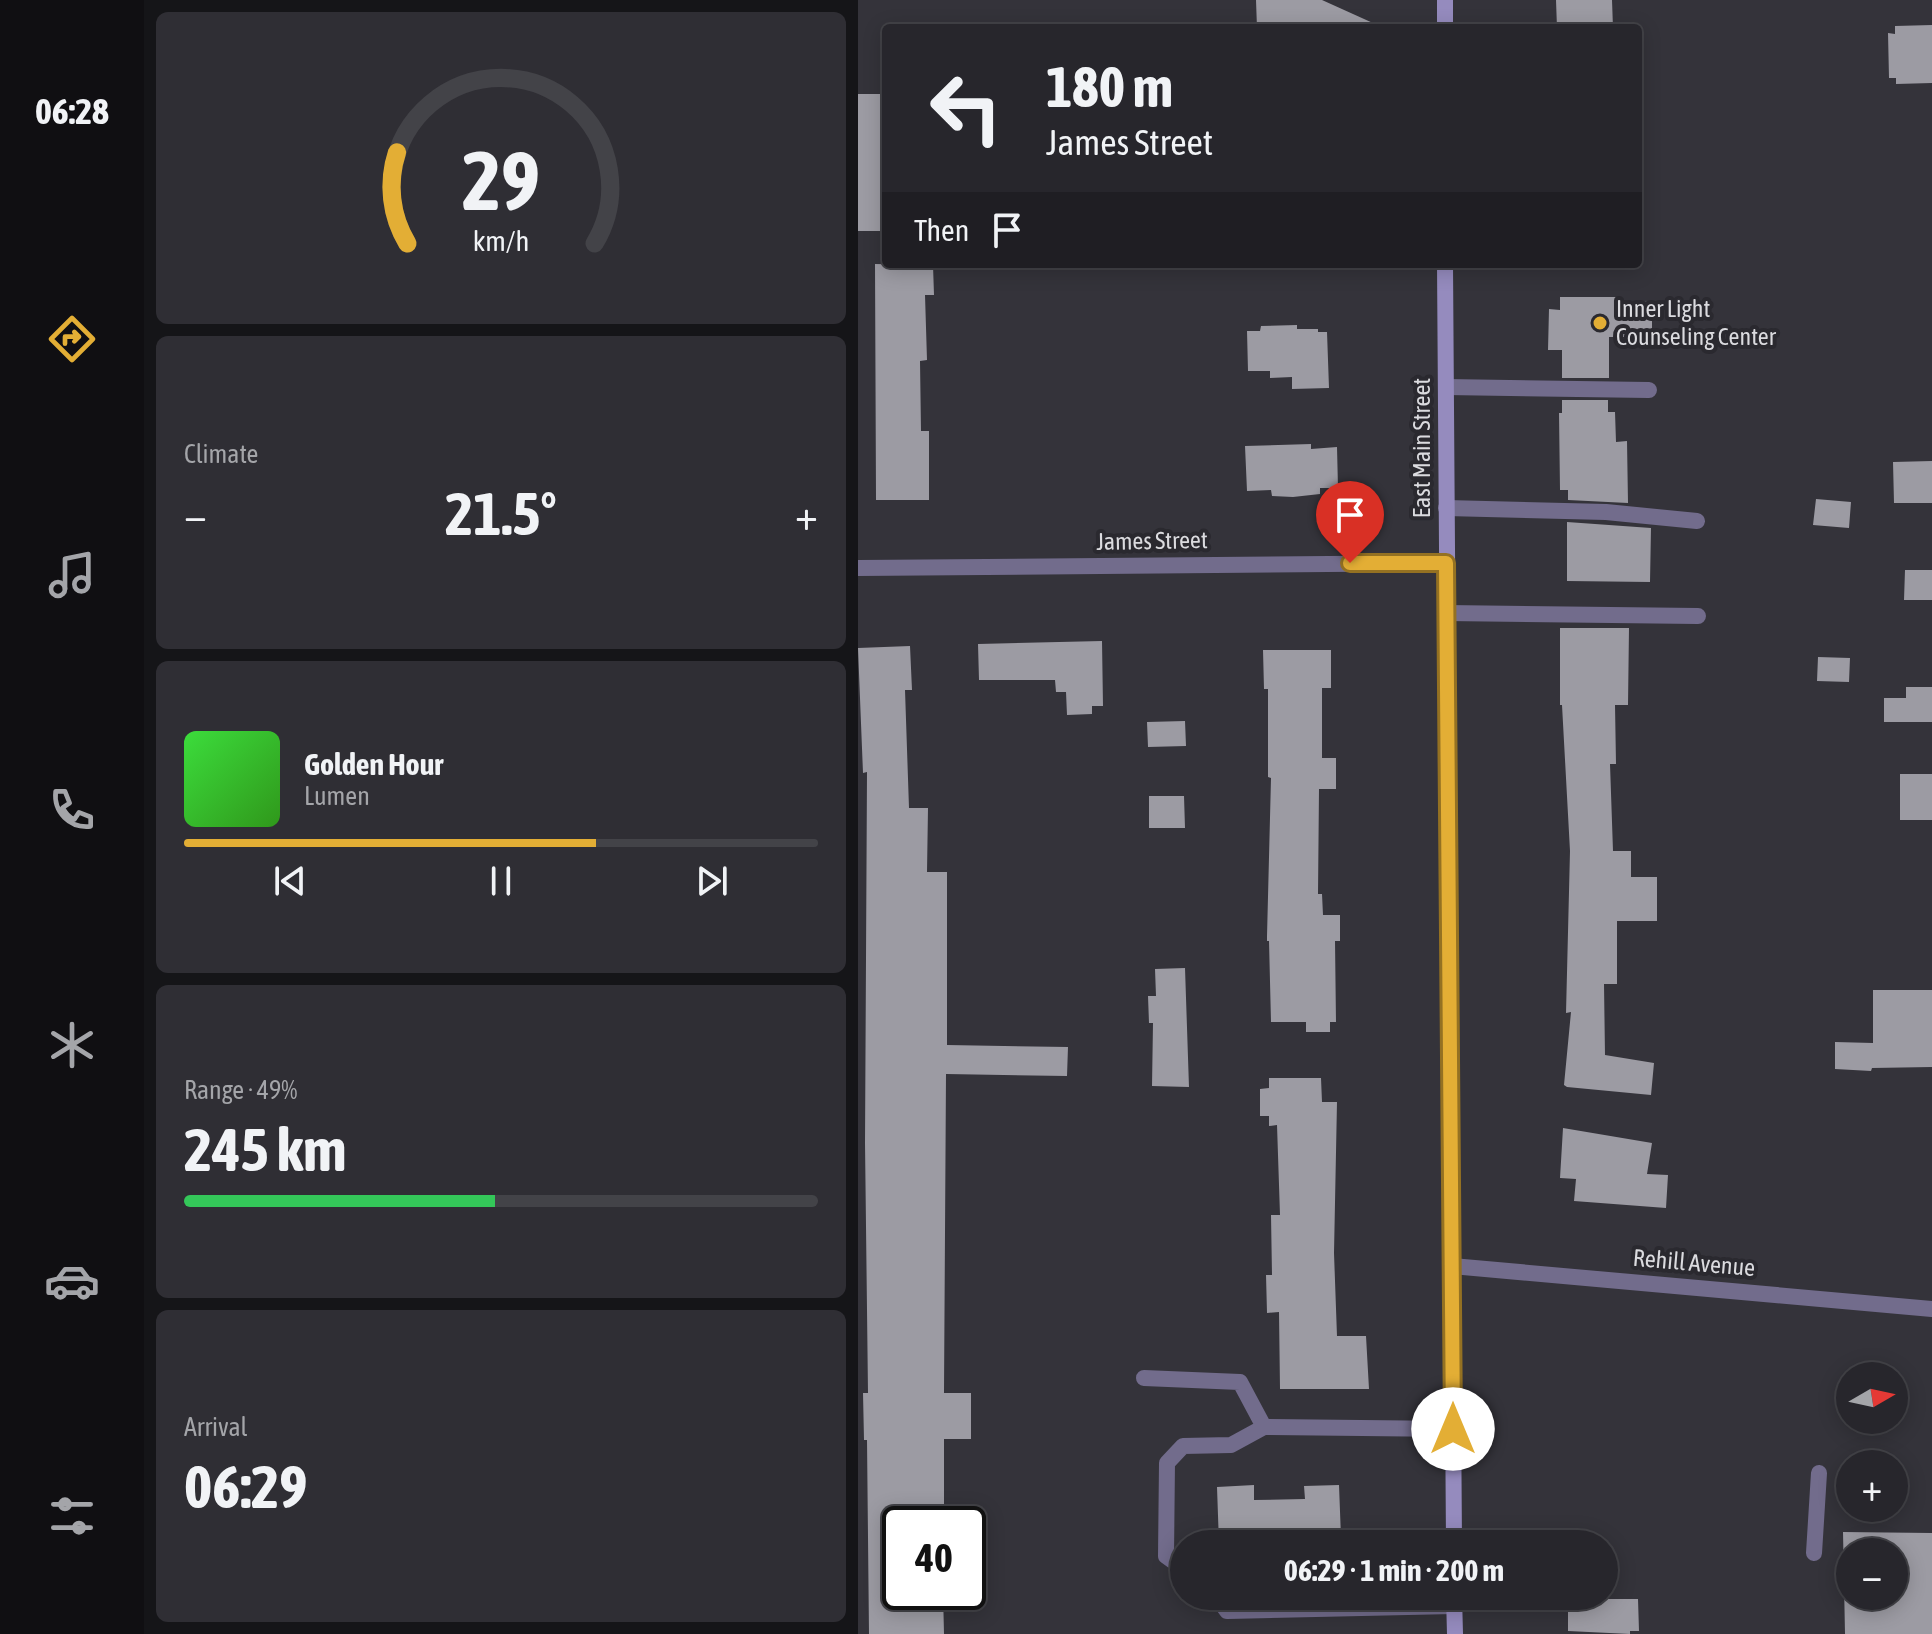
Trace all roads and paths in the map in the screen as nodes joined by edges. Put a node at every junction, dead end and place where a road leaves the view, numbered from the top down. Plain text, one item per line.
1 (1445, 0) edge
2 (1445, 24) edge
3 (1445, 268) edge
4 (1446, 387) junction
5 (1649, 390) dead end
6 (1446, 508) junction
7 (1697, 521) dead end
8 (1446, 563) junction
9 (858, 568) edge
10 (1446, 613) junction
11 (1698, 616) dead end
12 (1452, 1266) junction
13 (1932, 1309) edge
14 (1144, 1378) dead end
15 (1264, 1427) junction
16 (1453, 1429) junction
17 (1819, 1473) dead end
18 (1454, 1530) edge
19 (1814, 1553) dead end
20 (1170, 1559) edge
21 (1226, 1610) edge
22 (1250, 1610) edge
23 (1454, 1610) edge
24 (1455, 1634) edge

1 - 2 street
3 - 4 street, East Main Street
4 - 5 street
4 - 6 street, East Main Street
6 - 7 street
6 - 8 street, East Main Street
8 - 9 street, James Street
8 - 10 street, East Main Street
10 - 11 street
10 - 12 street, East Main Street
12 - 13 street, Rehill Avenue
12 - 16 street, East Main Street
14 - 15 street
15 - 16 street
15 - 20 street
16 - 18 street, East Main Street
17 - 19 street
21 - 22 street
23 - 24 street

